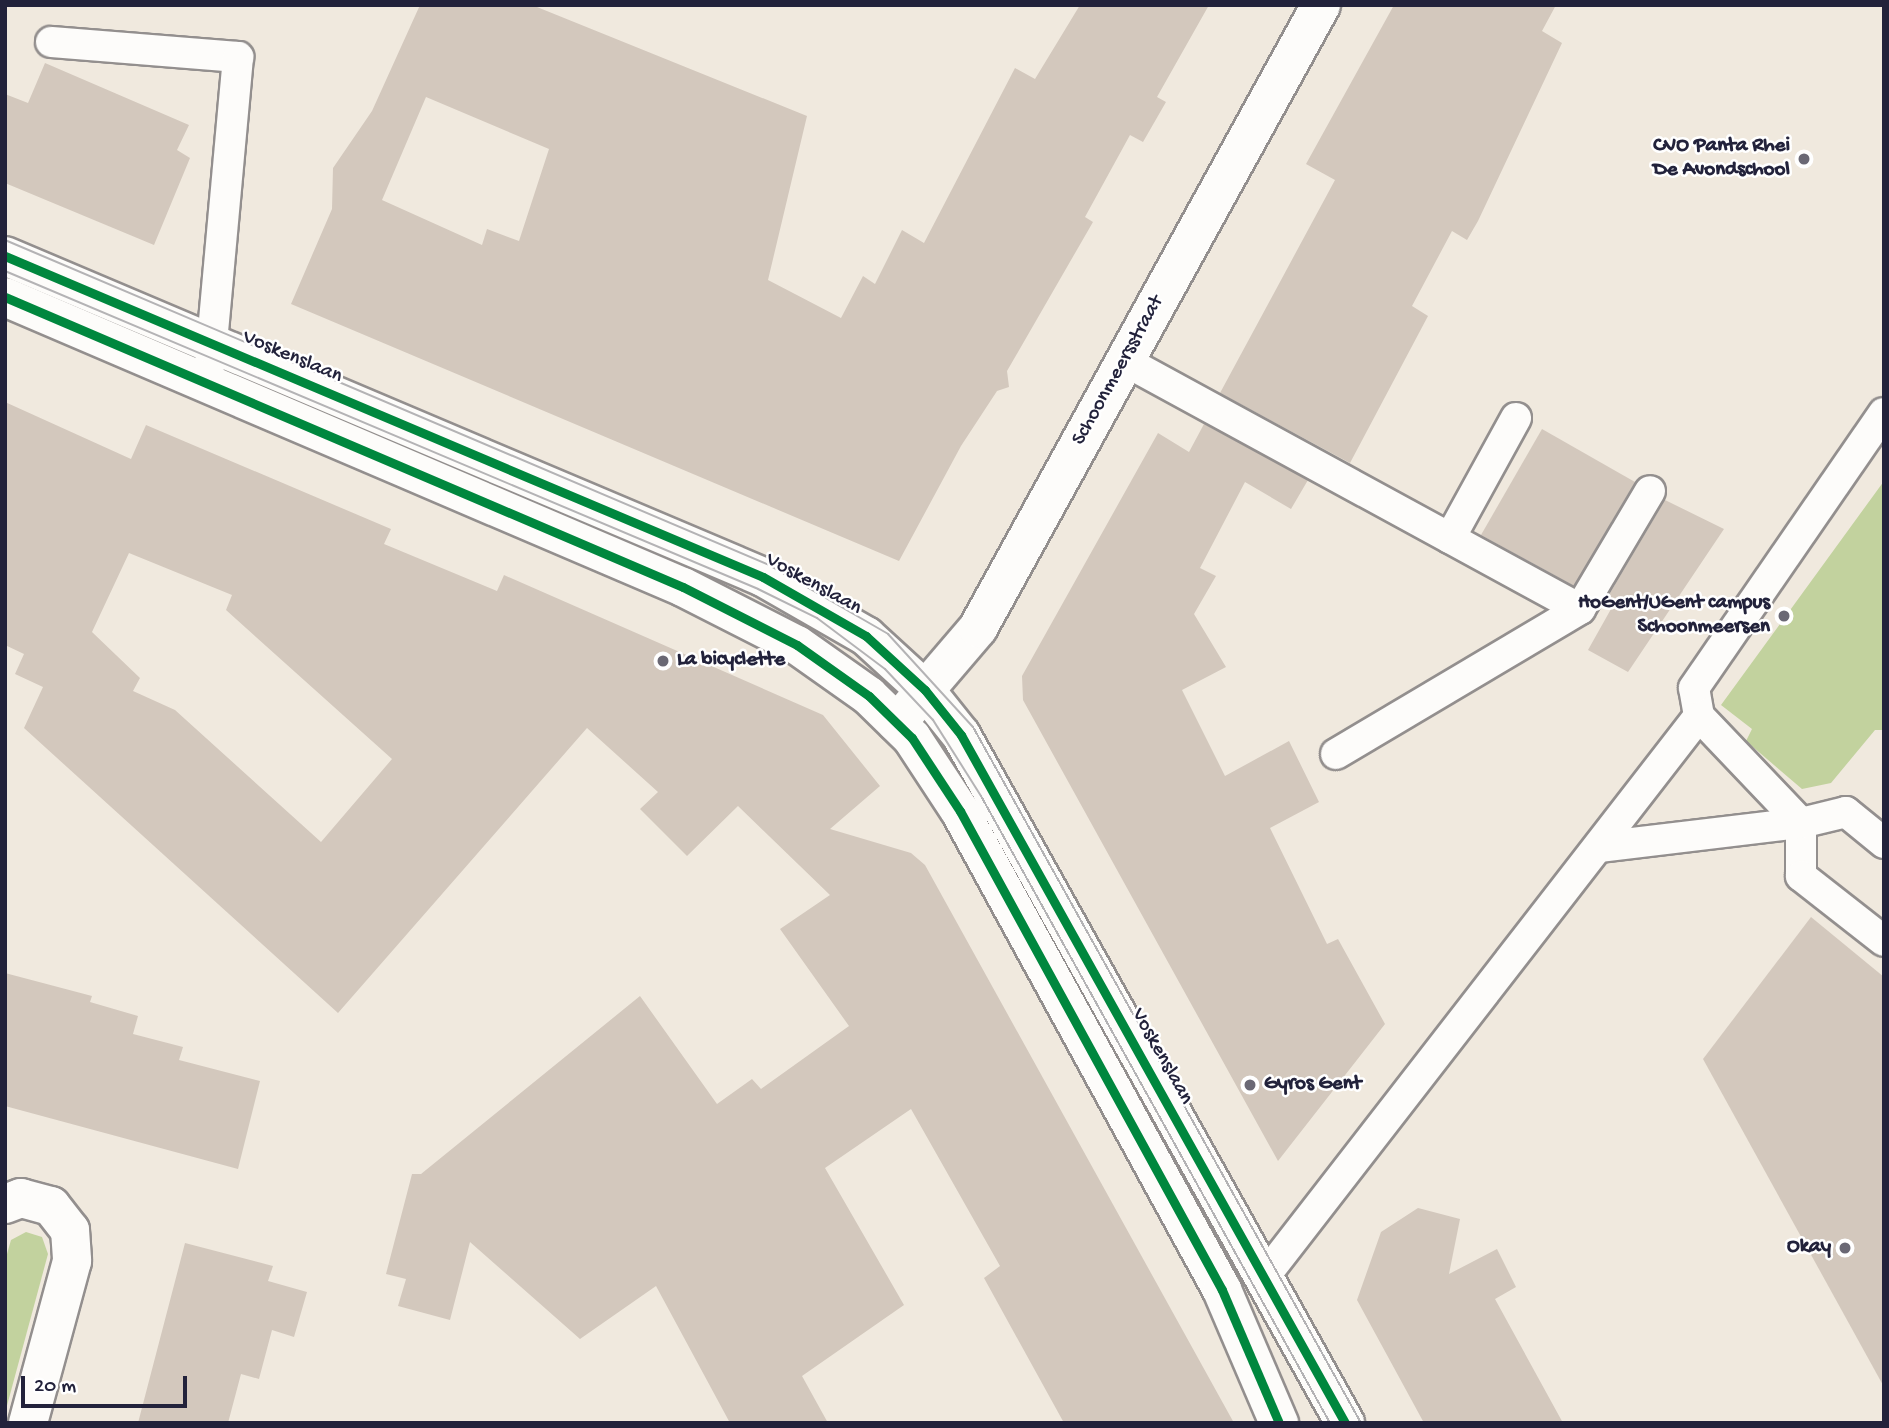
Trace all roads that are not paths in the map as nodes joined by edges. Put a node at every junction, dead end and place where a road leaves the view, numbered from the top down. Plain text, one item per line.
1 (1321, 5) edge
2 (51, 42) dead end
3 (5, 256) edge
4 (5, 297) edge
5 (211, 343) junction
6 (1125, 361) junction
7 (208, 384) junction
8 (1884, 413) edge
9 (1516, 418) dead end
10 (1650, 491) dead end
11 (1450, 538) junction
12 (1580, 609) junction
13 (925, 690) junction
14 (1699, 716) junction
15 (897, 723) junction
16 (1336, 754) dead end
17 (1801, 823) junction
18 (1884, 844) edge
19 (1599, 847) junction
20 (1884, 941) edge
21 (5, 1204) edge
22 (1264, 1277) junction
23 (28, 1423) edge
24 (1279, 1423) edge
25 (1345, 1423) edge

1 - 6 street, Schoonmeersstraat
2 - 5 lane
3 - 5 street, Voskenslaan
4 - 7 street
5 - 7 lane
5 - 13 street, Voskenslaan
6 - 11 lane
6 - 13 street, Schoonmeersstraat
7 - 15 street
8 - 14 lane
9 - 11 lane
10 - 12 lane
11 - 12 lane
12 - 16 lane
13 - 15 street, Schoonmeersstraat
13 - 22 street, Voskenslaan
14 - 17 lane
14 - 19 lane
15 - 24 street
17 - 18 lane
17 - 19 lane
17 - 20 lane
19 - 22 lane
21 - 23 street
22 - 25 street, Voskenslaan

